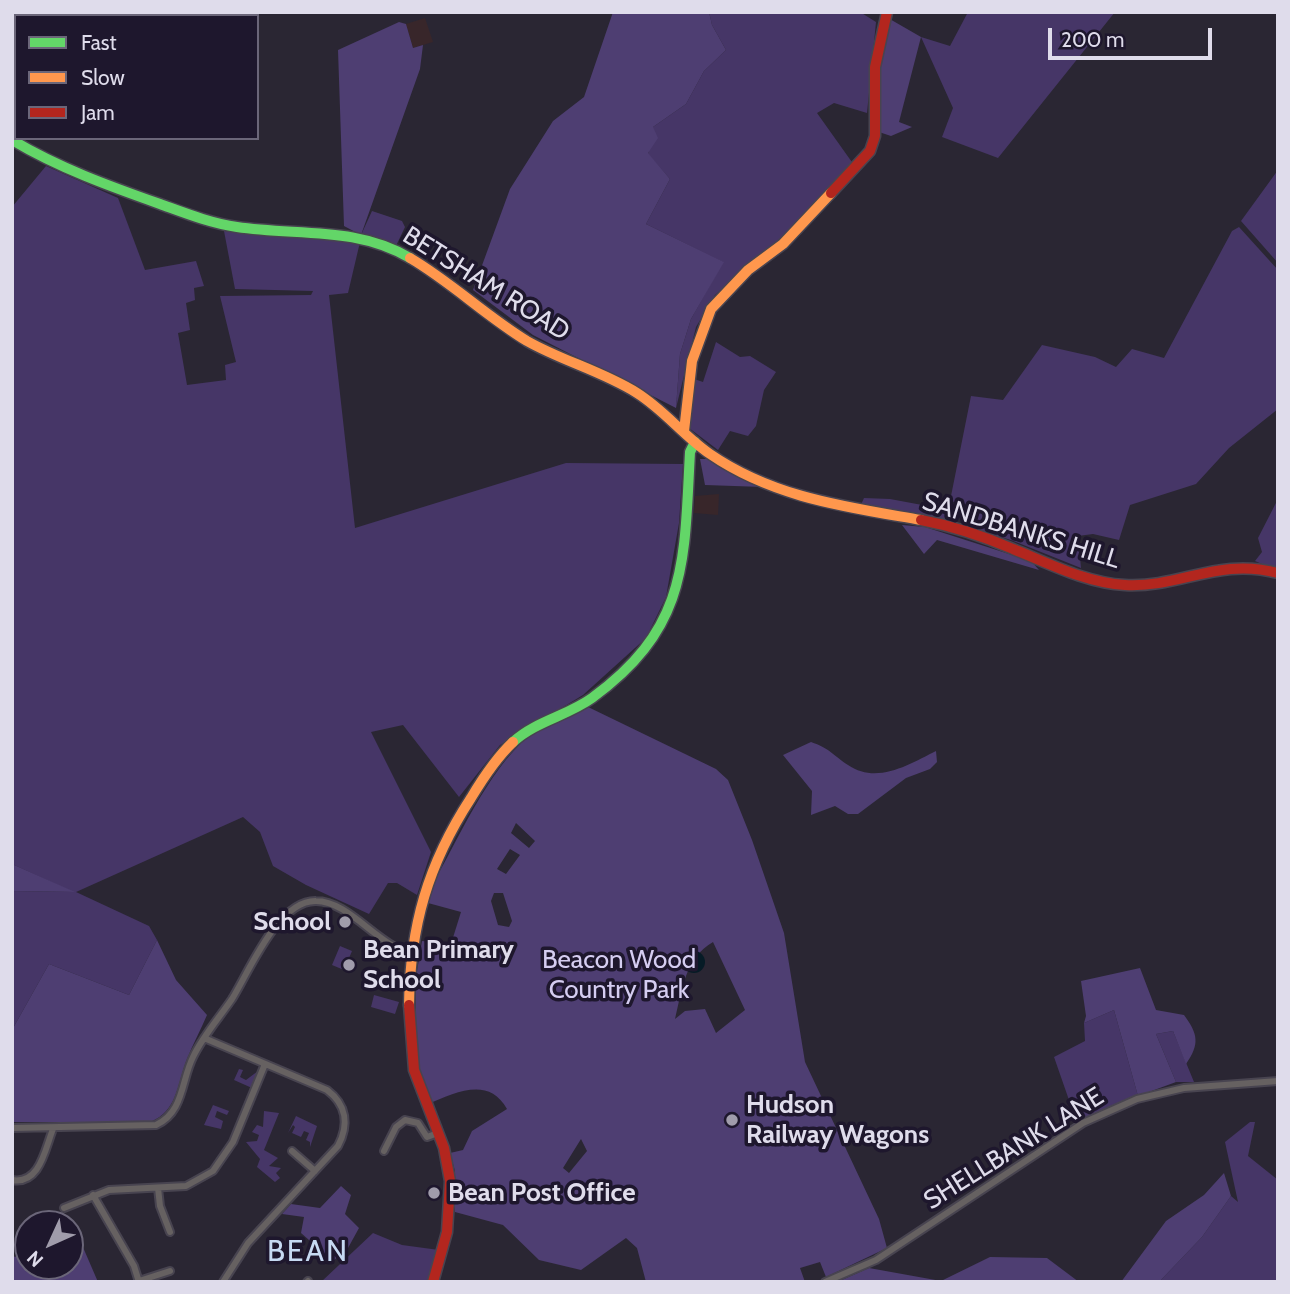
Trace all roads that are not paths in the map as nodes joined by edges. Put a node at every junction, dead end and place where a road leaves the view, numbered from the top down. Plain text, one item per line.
1 (887, 12) edge
2 (12, 139) edge
3 (685, 415) junction
4 (674, 422) junction
5 (684, 431) junction
6 (695, 442) junction
7 (1278, 573) edge
8 (414, 954) junction
9 (204, 1038) junction
10 (265, 1064) junction
11 (1278, 1081) edge
12 (12, 1128) edge
13 (52, 1129) junction
14 (438, 1133) junction
15 (384, 1151) dead end
16 (292, 1152) dead end
17 (314, 1171) junction
18 (12, 1180) edge
19 (158, 1188) junction
20 (93, 1195) junction
21 (64, 1208) dead end
22 (170, 1232) dead end
23 (170, 1271) dead end
24 (139, 1281) edge
25 (223, 1282) edge
26 (433, 1282) edge
27 (825, 1282) edge

1 - 3 main road
2 - 4 main road, BETSHAM ROAD
3 - 4 main road
3 - 5 main road
4 - 5 main road, BETSHAM ROAD
5 - 6 main road, SANDBANKS HILL
6 - 7 main road, SANDBANKS HILL
6 - 8 main road
8 - 9 street
8 - 14 main road
9 - 10 street
9 - 13 street
10 - 17 street
10 - 19 street
11 - 27 street, SHELLBANK LANE
12 - 13 street
13 - 18 street
14 - 15 street
14 - 26 main road
16 - 17 street
17 - 25 street
19 - 20 street
19 - 22 street
20 - 21 street
20 - 24 street
23 - 24 street

